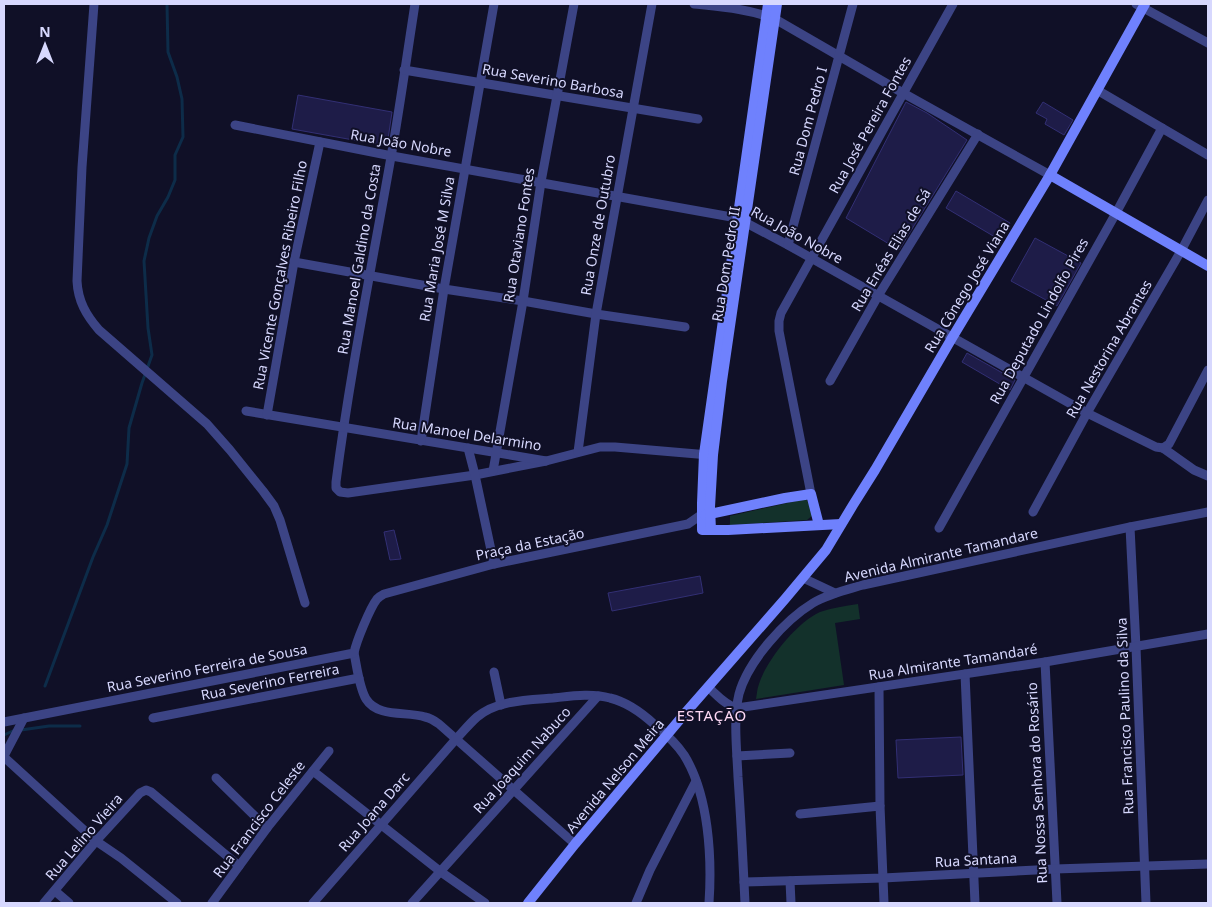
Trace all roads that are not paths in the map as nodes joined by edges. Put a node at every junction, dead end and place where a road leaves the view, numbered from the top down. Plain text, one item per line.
1 (94, 4) edge
2 (415, 4) edge
3 (494, 4) edge
4 (572, 4) edge
5 (652, 4) edge
6 (694, 4) edge
7 (768, 4) edge
8 (778, 4) edge
9 (853, 4) edge
10 (954, 4) edge
11 (1141, 5) edge
12 (740, 7) edge
13 (771, 17) junction
14 (1208, 42) edge
15 (840, 57) junction
16 (404, 70) junction
17 (481, 83) junction
18 (1097, 90) junction
19 (903, 93) junction
20 (557, 96) junction
21 (633, 109) junction
22 (698, 119) dead end
23 (235, 125) dead end
24 (1162, 128) junction
25 (978, 134) junction
26 (320, 142) junction
27 (1208, 155) edge
28 (392, 156) junction
29 (465, 169) junction
30 (1050, 176) junction
31 (541, 182) junction
32 (618, 195) junction
33 (1208, 200) edge
34 (1116, 213) junction
35 (742, 220) junction
36 (788, 245) junction
37 (1181, 251) junction
38 (811, 259) junction
39 (294, 262) junction
40 (1208, 266) edge
41 (369, 275) junction
42 (444, 289) junction
43 (878, 296) junction
44 (523, 301) junction
45 (596, 314) junction
46 (685, 327) dead end
47 (952, 338) junction
48 (1208, 370) edge
49 (1023, 377) junction
50 (830, 381) dead end
51 (246, 411) dead end
52 (1087, 413) junction
53 (267, 414) junction
54 (343, 426) junction
55 (421, 440) junction
56 (468, 448) junction
57 (1163, 448) junction
58 (578, 452) junction
59 (496, 453) junction
60 (708, 455) junction
61 (546, 461) junction
62 (493, 471) junction
63 (475, 475) junction
64 (1208, 476) edge
65 (811, 494) junction
66 (1032, 512) dead end
67 (1208, 512) edge
68 (706, 514) junction
69 (688, 524) junction
70 (841, 524) junction
71 (819, 525) junction
72 (1130, 527) junction
73 (939, 528) dead end
74 (707, 530) junction
75 (494, 564) junction
76 (803, 578) junction
77 (835, 593) junction
78 (305, 603) dead end
79 (1208, 634) edge
80 (1136, 646) junction
81 (354, 653) junction
82 (1045, 662) junction
83 (494, 672) dead end
84 (965, 674) junction
85 (359, 678) junction
86 (708, 687) junction
87 (879, 687) junction
88 (598, 696) junction
89 (501, 705) junction
90 (737, 708) junction
91 (24, 718) junction
92 (153, 718) dead end
93 (4, 722) edge
94 (668, 736) junction
95 (456, 739) junction
96 (329, 751) dead end
97 (790, 753) dead end
98 (4, 756) edge
99 (737, 756) junction
100 (313, 771) junction
101 (216, 778) dead end
102 (696, 781) junction
103 (514, 790) junction
104 (880, 806) junction
105 (800, 814) dead end
106 (381, 825) junction
107 (267, 828) junction
108 (96, 841) junction
109 (575, 844) junction
110 (1208, 864) edge
111 (239, 866) junction
112 (1144, 867) junction
113 (1055, 869) junction
114 (441, 872) junction
115 (974, 874) junction
116 (882, 878) junction
117 (790, 881) junction
118 (744, 882) junction
119 (54, 891) junction
120 (44, 903) edge
121 (69, 903) edge
122 (177, 903) edge
123 (212, 903) edge
124 (313, 903) edge
125 (412, 903) edge
126 (485, 903) edge
127 (528, 903) edge
128 (636, 903) edge
129 (709, 903) edge
130 (745, 903) edge
131 (791, 903) edge
132 (884, 903) edge
133 (975, 903) edge
134 (1057, 903) edge
135 (1146, 903) edge

1 - 78 street
2 - 16 street, Rua Manoel Galdino da Costa
3 - 17 street, Rua Maria José M Silva
4 - 20 street, Rua Otaviano Fontes
5 - 21 street, Rua Onze de Outubro
6 - 12 street
7 - 13 main road, Rua Dom Pedro II
8 - 13 main road, Rua Dom Pedro II
9 - 15 street, Rua Dom Pedro I
10 - 19 street, Rua José Pereira Fontes
11 - 14 street
11 - 18 main road, Rua Cônego José Viana
12 - 13 street
13 - 15 street
13 - 35 main road, Rua Dom Pedro II
15 - 19 street
15 - 36 street, Rua Dom Pedro I
16 - 17 street, Rua Severino Barbosa
16 - 28 street, Rua Manoel Galdino da Costa
17 - 20 street, Rua Severino Barbosa
17 - 29 street, Rua Maria José M Silva
18 - 24 street
18 - 30 main road, Rua Cônego José Viana
19 - 25 street
19 - 38 street, Rua José Pereira Fontes
20 - 21 street, Rua Severino Barbosa
20 - 31 street, Rua Otaviano Fontes
21 - 22 street, Rua Severino Barbosa
21 - 32 street, Rua Onze de Outubro
23 - 26 street, Rua João Nobre
24 - 27 street
24 - 34 street, Rua Deputado Lindolfo Pires
25 - 30 street
25 - 43 street, Rua Enéas Elias de Sá
26 - 28 street, Rua João Nobre
26 - 39 street, Rua Vicente Gonçalves Ribeiro Filho
28 - 29 street, Rua João Nobre
28 - 41 street, Rua Manoel Galdino da Costa
29 - 31 street, Rua João Nobre
29 - 42 street, Rua Maria José M Silva
30 - 34 main road
30 - 47 main road, Rua Cônego José Viana
31 - 32 street, Rua João Nobre
31 - 44 street, Rua Otaviano Fontes
32 - 35 street, Rua João Nobre
32 - 45 street, Rua Onze de Outubro
33 - 37 street, Rua Nestorina Abrantes
34 - 37 main road
34 - 49 street, Rua Deputado Lindolfo Pires
35 - 36 street, Rua João Nobre
35 - 60 main road, Rua Dom Pedro II
36 - 38 street, Rua João Nobre
37 - 40 main road
37 - 52 street, Rua Nestorina Abrantes
38 - 43 street, Rua João Nobre
38 - 65 street, Rua José Pereira Fontes
39 - 41 street
39 - 53 street, Rua Vicente Gonçalves Ribeiro Filho
41 - 42 street
41 - 54 street, Rua Manoel Galdino da Costa
42 - 44 street
42 - 55 street, Rua Maria José M Silva
43 - 47 street, Rua João Nobre
43 - 50 street, Rua Enéas Elias de Sá
44 - 45 street
44 - 59 street, Rua Otaviano Fontes
45 - 46 street
45 - 58 street, Rua Onze de Outubro
47 - 49 street, Rua João Nobre
47 - 70 main road, Rua Cônego José Viana
48 - 57 street
49 - 52 street, Rua João Nobre
49 - 73 street, Rua Deputado Lindolfo Pires
51 - 53 street, Rua Manoel Delarmino
52 - 57 street, Rua João Nobre
52 - 66 street, Rua Nestorina Abrantes
53 - 54 street, Rua Manoel Delarmino
54 - 55 street, Rua Manoel Delarmino
54 - 63 street, Rua Manoel Galdino da Costa
55 - 56 street, Rua Manoel Delarmino
56 - 59 street, Rua Manoel Delarmino
56 - 63 street
57 - 64 street, Rua João Nobre
58 - 60 street, Rua Manoel Delarmino
58 - 61 street, Rua Manoel Delarmino
59 - 61 street, Rua Manoel Delarmino
59 - 62 street, Rua Otaviano Fontes
60 - 68 main road, Rua Dom Pedro II
61 - 62 street
62 - 63 street
63 - 75 street
65 - 68 main road
65 - 71 main road
67 - 72 street, Avenida Almirante Tamandare
68 - 69 street, Praça da Estação
68 - 74 main road, Rua Dom Pedro II
69 - 74 street
69 - 75 street, Praça da Estação
70 - 71 main road
70 - 76 main road, Rua Cônego José Viana
71 - 74 main road
72 - 77 street, Avenida Almirante Tamandare
72 - 80 street, Rua Francisco Paulino da Silva
75 - 81 street, Praça da Estação
76 - 77 street
76 - 86 main road, Avenida Nelson Meira
77 - 90 street, Avenida Almirante Tamandare
79 - 80 street, Rua Almirante Tamandaré
80 - 82 street, Rua Almirante Tamandaré
80 - 112 street, Rua Francisco Paulino da Silva
81 - 85 street
81 - 91 street, Rua Severino Ferreira de Sousa
82 - 84 street, Rua Almirante Tamandaré
82 - 113 street, Rua Nossa Senhora do Rosário
83 - 89 street
84 - 87 street, Rua Almirante Tamandaré
84 - 115 street
85 - 92 street, Rua Severino Ferreira
85 - 95 street, Rua Severino Ferreira
86 - 90 street
86 - 94 main road, Avenida Nelson Meira
87 - 90 street, Rua Almirante Tamandaré
87 - 104 street
88 - 89 street, Rua Joana Darc
88 - 94 street
88 - 103 street, Rua Joaquim Nabuco
89 - 95 street, Rua Joana Darc
90 - 99 street, Avenida Almirante Tamandare
91 - 93 street, Rua Severino Ferreira de Sousa
91 - 98 street
94 - 102 street
94 - 109 main road, Avenida Nelson Meira
95 - 103 street
95 - 106 street, Rua Joana Darc
96 - 100 street, Rua Francisco Celeste
97 - 99 street
98 - 108 street
99 - 118 street, Avenida Almirante Tamandare
100 - 106 street
100 - 107 street, Rua Francisco Celeste
101 - 107 street
102 - 128 street
102 - 129 street
103 - 109 street
103 - 114 street, Rua Joaquim Nabuco
104 - 105 street
104 - 116 street
106 - 114 street
106 - 124 street, Rua Joana Darc
107 - 111 street, Rua Francisco Celeste
108 - 111 street, Rua Lelino Vieira
108 - 119 street, Rua Lelino Vieira
108 - 122 street
109 - 127 main road, Avenida Nelson Meira
110 - 112 street, Rua Santana
111 - 123 street, Rua Francisco Celeste
112 - 113 street, Rua Santana
112 - 135 street, Rua Francisco Paulino da Silva
113 - 115 street, Rua Santana
113 - 134 street, Rua Nossa Senhora do Rosário
114 - 125 street, Rua Joaquim Nabuco
114 - 126 street
115 - 116 street, Rua Santana
115 - 133 street
116 - 117 street, Rua Santana
116 - 132 street
117 - 118 street, Rua Santana
117 - 131 street
118 - 130 street, Avenida Almirante Tamandare
119 - 120 street, Rua Lelino Vieira
119 - 121 street

